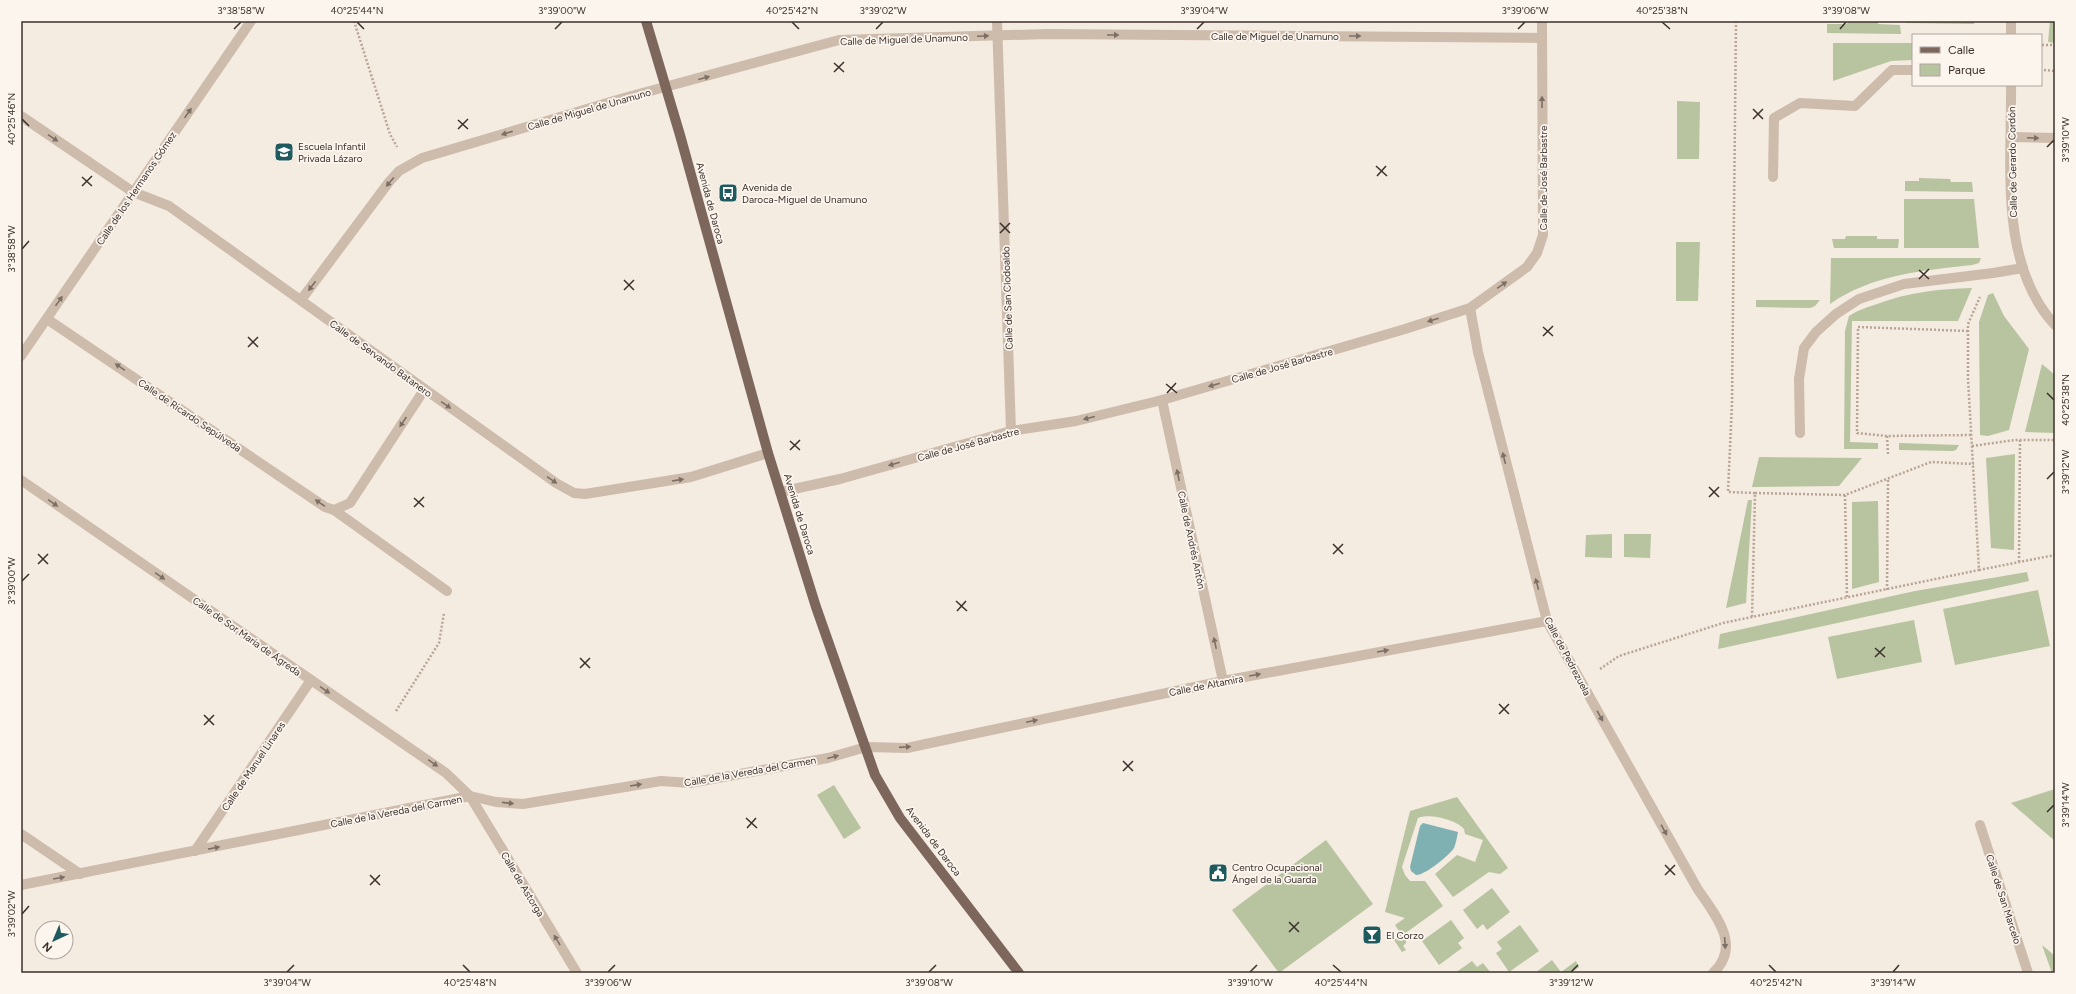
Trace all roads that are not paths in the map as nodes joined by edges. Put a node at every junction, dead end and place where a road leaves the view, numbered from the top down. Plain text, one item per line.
1 (251, 21) edge
2 (646, 21) edge
3 (997, 21) edge
4 (1542, 21) edge
5 (2011, 21) edge
6 (2011, 34) edge
7 (998, 36) junction
8 (1542, 38) junction
9 (1912, 70) edge
10 (2012, 86) edge
11 (666, 88) junction
12 (21, 116) edge
13 (2012, 137) junction
14 (2055, 138) edge
15 (1773, 177) dead end
16 (133, 192) junction
17 (2023, 268) junction
18 (301, 300) junction
19 (1470, 308) junction
20 (47, 318) junction
21 (2055, 325) edge
22 (21, 356) edge
23 (424, 390) junction
24 (1162, 400) junction
25 (1011, 431) junction
26 (1800, 432) dead end
27 (768, 453) junction
28 (21, 480) edge
29 (780, 492) junction
30 (334, 510) junction
31 (447, 591) road end
32 (1547, 621) junction
33 (311, 680) junction
34 (1223, 681) junction
35 (866, 748) junction
36 (470, 796) junction
37 (1980, 825) dead end
38 (21, 834) edge
39 (195, 851) junction
40 (80, 874) junction
41 (21, 885) edge
42 (577, 973) edge
43 (1019, 973) edge
44 (1713, 973) edge
45 (2028, 973) edge

16 -> 1 street, Calle de los Hermanos Gómez
2 - 11 main road, Avenida de Daroca
3 - 7 street, Calle de San Clodoaldo
4 - 8 street, Calle de José Barbastre
5 - 6 street
7 -> 8 street, Calle de Miguel de Unamuno
11 -> 7 street, Calle de Miguel de Unamuno
7 - 25 street, Calle de San Clodoaldo
19 -> 8 street, Calle de José Barbastre
9 - 15 street
10 - 13 street, Calle de Gerardo Cordón
11 -> 18 street, Calle de Miguel de Unamuno
11 - 27 main road, Avenida de Daroca
12 -> 16 street, Calle de Servando Batanero
13 -> 14 street
13 - 17 street, Calle de Gerardo Cordón
16 - 18 street, Calle de Servando Batanero
20 -> 16 street, Calle de los Hermanos Gómez
17 - 21 street, Calle de Gerardo Cordón
17 - 26 street
18 - 23 street, Calle de Servando Batanero
19 -> 24 street, Calle de José Barbastre
32 -> 19 street, Calle de Pedrezuela
20 - 22 street, Calle de los Hermanos Gómez
30 -> 20 street, Calle de Ricardo Sepúlveda
23 -> 27 street, Calle de Servando Batanero
23 -> 30 street
24 -> 25 street, Calle de José Barbastre
34 -> 24 street, Calle de Andrés Antón
25 -> 29 street, Calle de José Barbastre
27 - 29 main road, Avenida de Daroca
28 -> 33 street, Calle de Sor María de Ágreda
29 - 35 main road, Avenida de Daroca
30 - 31 street, Calle de Ricardo Sepúlveda
34 -> 32 street, Calle de Altamira
32 -> 44 street, Calle de Pedrezuela
33 -> 36 street, Calle de Sor María de Ágreda
33 - 39 street, Calle de Manuel Linares
35 -> 34 street, Calle de Altamira
36 -> 35 street, Calle de la Vereda del Carmen
35 - 43 main road, Avenida de Daroca
39 -> 36 street, Calle de la Vereda del Carmen
42 -> 36 street, Calle de Astorga
37 - 45 street, Calle de San Marcelo
38 - 40 street
39 - 40 street, Calle de la Vereda del Carmen
41 -> 40 street, Calle de la Vereda del Carmen

